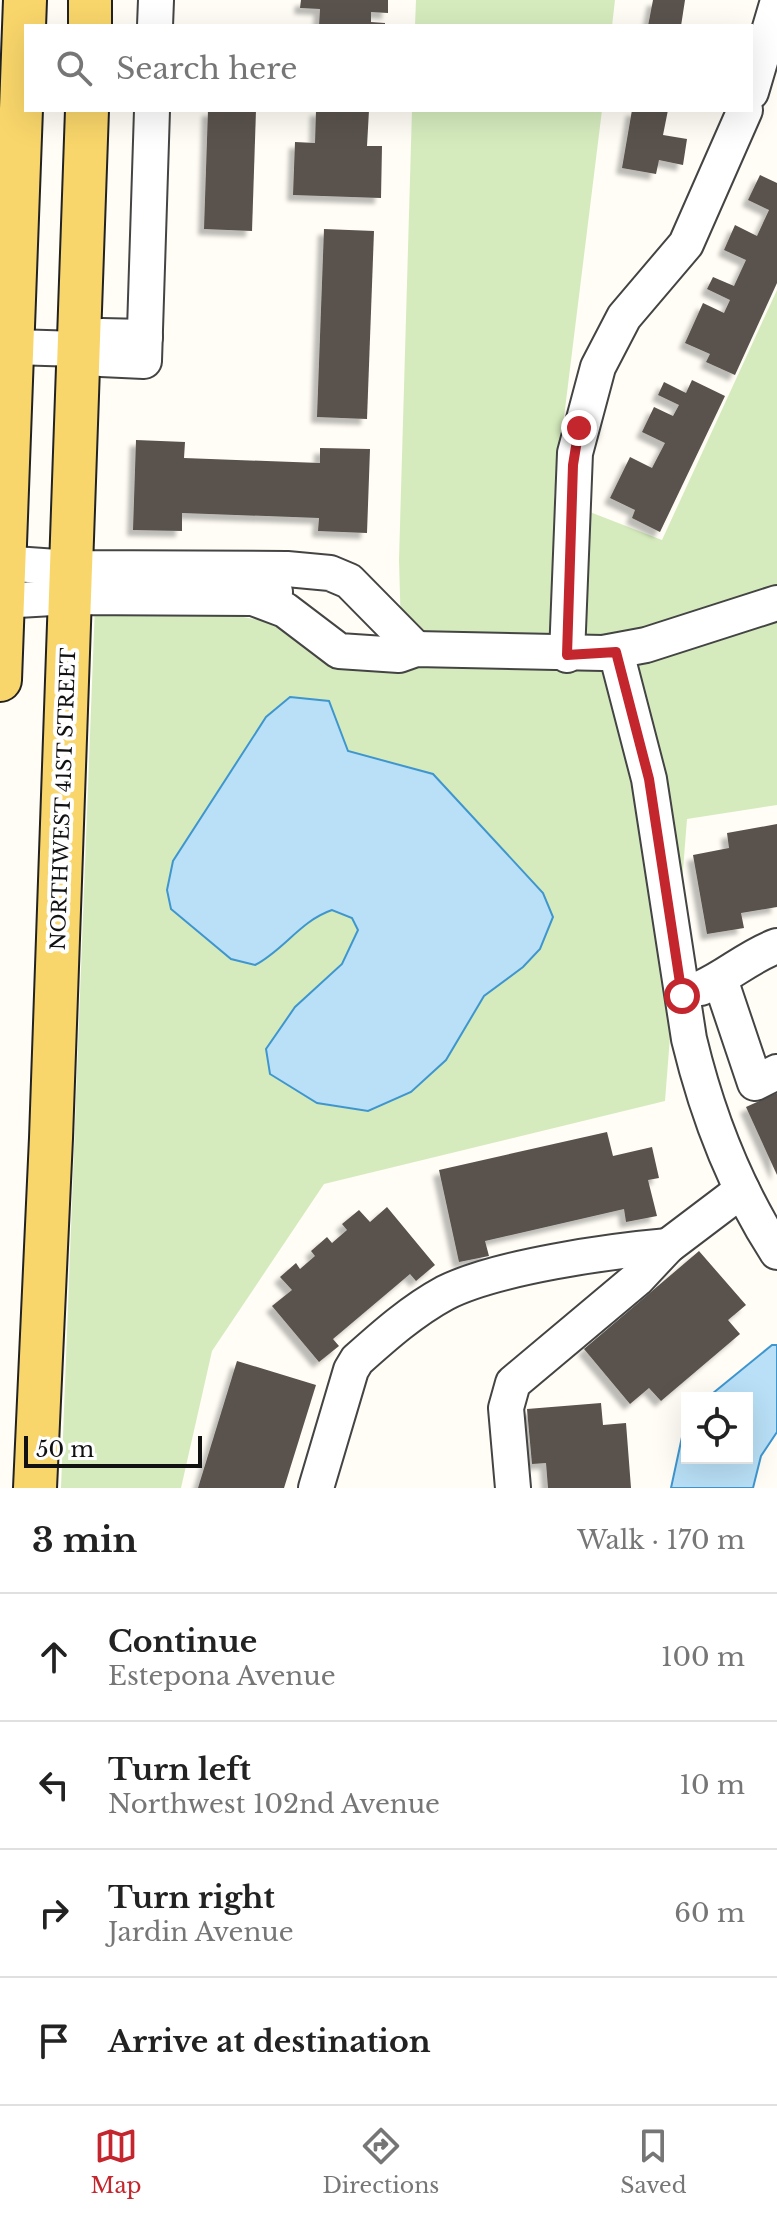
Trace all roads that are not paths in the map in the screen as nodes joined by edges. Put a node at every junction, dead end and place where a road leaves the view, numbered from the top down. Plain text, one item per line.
1 (25, 0) edge
2 (90, 0) edge
3 (156, 0) edge
4 (777, 4) edge
5 (90, 24) edge
6 (155, 24) edge
7 (753, 85) edge
8 (87, 112) edge
9 (152, 112) edge
10 (744, 112) edge
11 (10, 154) edge
12 (13, 347) junction
13 (79, 349) junction
14 (335, 574) junction
15 (1, 582) edge
16 (70, 582) junction
17 (253, 598) junction
18 (312, 603) junction
19 (777, 603) edge
20 (382, 616) junction
21 (360, 648) junction
22 (416, 649) junction
23 (616, 652) junction
24 (567, 655) junction
25 (0, 680) edge
26 (777, 946) edge
27 (720, 979) junction
28 (682, 996) junction
29 (777, 1072) edge
30 (742, 1190) junction
31 (668, 1246) junction
32 (777, 1252) edge
33 (35, 1488) edge
34 (316, 1488) edge
35 (513, 1488) edge

1 - 11 main road
2 - 5 main road
3 - 6 street
4 - 7 street
8 - 13 main road, NORTHWEST 41ST STREET
9 - 13 street
10 - 24 street
11 - 12 main road
12 - 13 street
12 - 15 main road
13 - 16 main road, NORTHWEST 41ST STREET
14 - 16 street
14 - 18 street
14 - 20 street
15 - 16 street
15 - 25 main road
16 - 17 street
16 - 33 main road, NORTHWEST 41ST STREET
17 - 18 street
17 - 21 street
18 - 21 street
19 - 23 street
20 - 21 street
20 - 22 street
21 - 22 street
22 - 24 street
23 - 24 street
23 - 28 street
26 - 27 street
27 - 28 street
27 - 29 street
28 - 30 street
30 - 31 street
30 - 32 street
31 - 34 street
31 - 35 street

